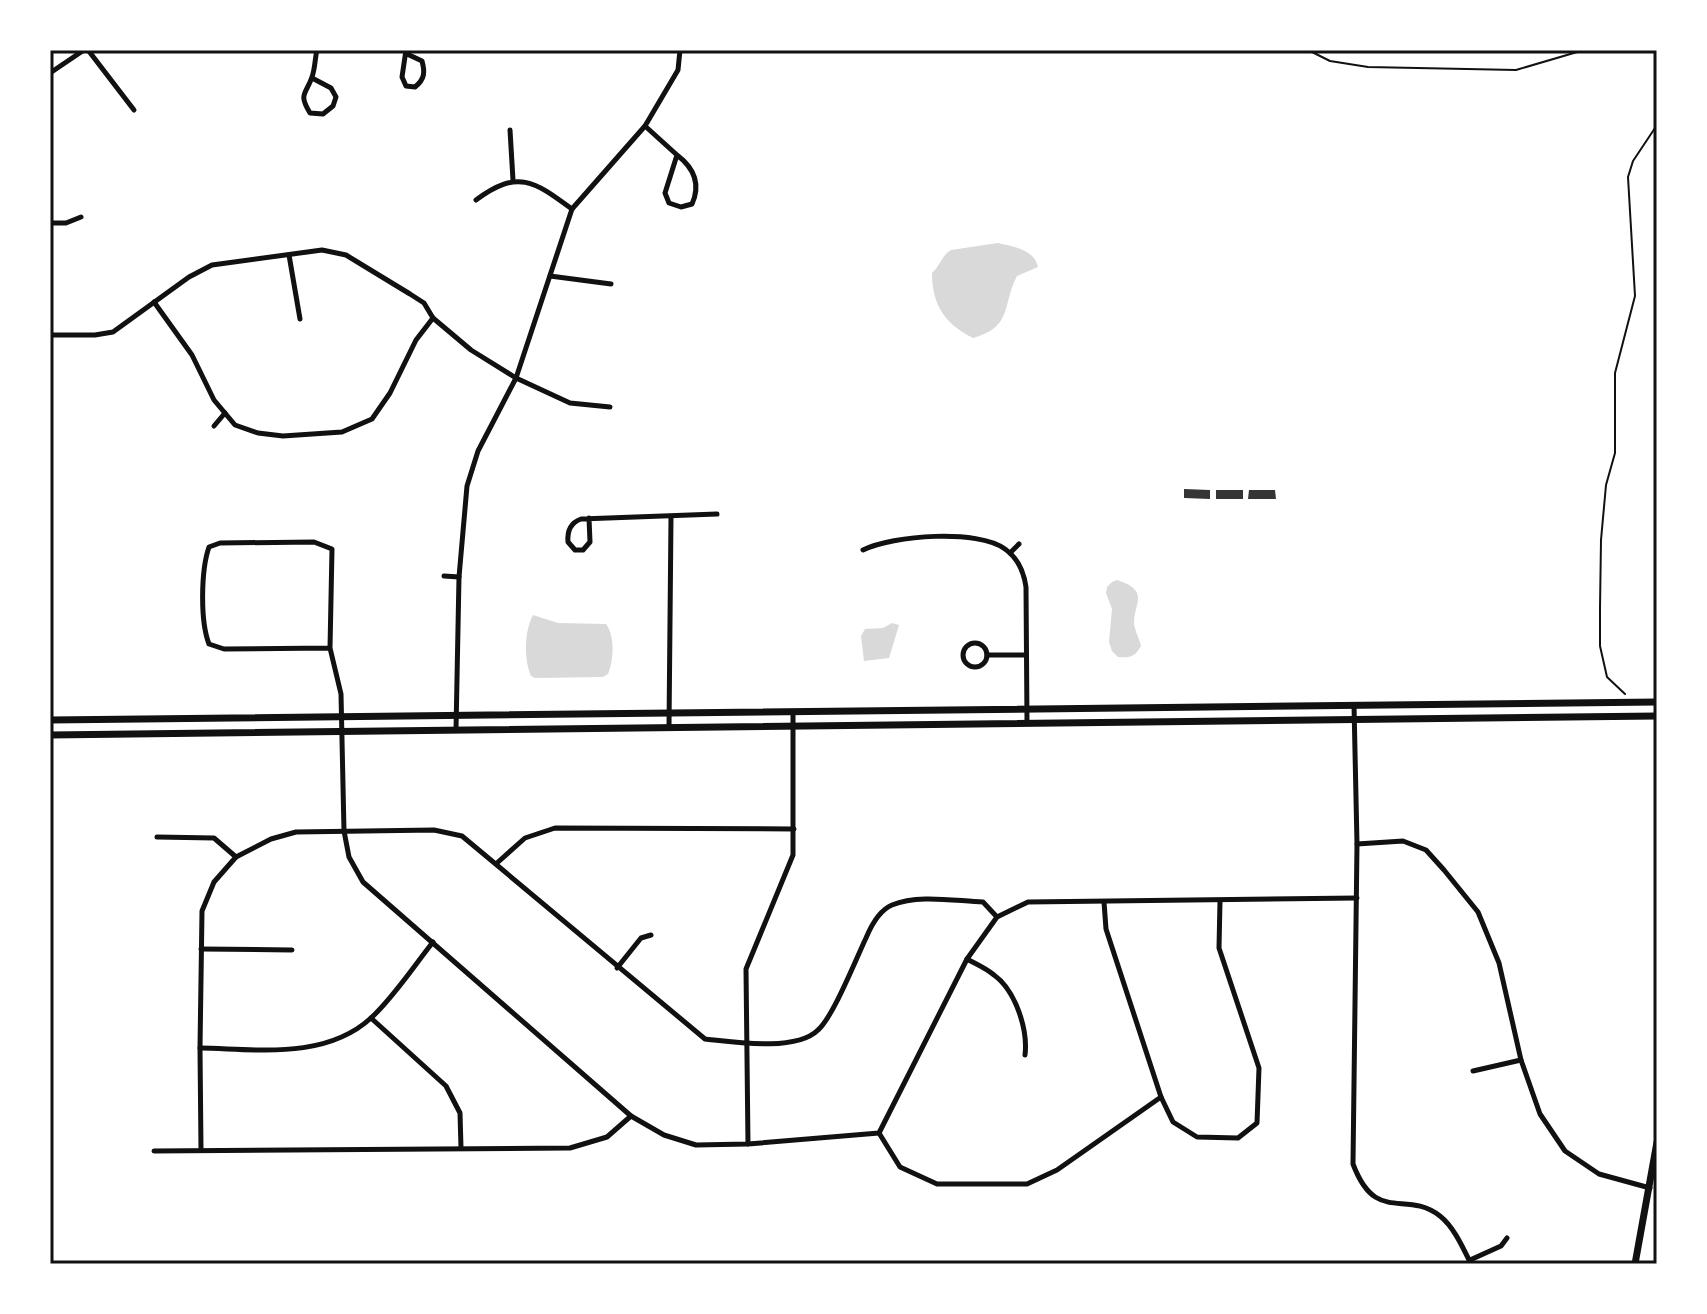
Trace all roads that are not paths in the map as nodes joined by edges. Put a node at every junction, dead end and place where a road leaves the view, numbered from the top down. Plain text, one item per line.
1 (86, 50) edge
2 (317, 50) edge
3 (680, 50) edge
4 (406, 52) edge
5 (50, 73) edge
6 (312, 78) junction
7 (134, 110) dead end
8 (645, 126) junction
9 (510, 130) dead end
10 (677, 155) junction
11 (513, 180) junction
12 (476, 200) dead end
13 (572, 209) junction
14 (81, 217) dead end
15 (50, 223) edge
16 (289, 255) junction
17 (550, 276) junction
18 (611, 284) dead end
19 (154, 302) junction
20 (433, 318) junction
21 (300, 319) dead end
22 (50, 335) edge
23 (516, 378) junction
24 (610, 407) dead end
25 (225, 413) junction
26 (214, 426) dead end
27 (717, 514) dead end
28 (671, 517) junction
29 (589, 518) junction
30 (1019, 544) dead end
31 (863, 550) dead end
32 (1010, 553) junction
33 (444, 576) dead end
34 (459, 577) junction
35 (330, 648) junction
36 (987, 655) junction
37 (1026, 655) junction
38 (1657, 702) edge
39 (1354, 705) junction
40 (1026, 709) junction
41 (793, 712) junction
42 (670, 713) junction
43 (456, 715) junction
44 (1657, 716) edge
45 (342, 717) junction
46 (50, 720) edge
47 (1354, 720) junction
48 (1027, 723) junction
49 (793, 726) junction
50 (669, 727) junction
51 (456, 730) junction
52 (342, 732) junction
53 (50, 735) edge
54 (794, 829) junction
55 (344, 831) junction
56 (157, 837) dead end
57 (1357, 844) junction
58 (236, 857) junction
59 (497, 863) junction
60 (1357, 898) junction
61 (1220, 901) junction
62 (1104, 902) junction
63 (997, 917) junction
64 (651, 935) dead end
65 (433, 942) junction
66 (201, 949) junction
67 (292, 950) dead end
68 (967, 959) junction
69 (617, 968) junction
70 (371, 1018) junction
71 (747, 1043) junction
72 (200, 1048) junction
73 (1025, 1055) dead end
74 (1521, 1060) junction
75 (1473, 1071) dead end
76 (1161, 1097) junction
77 (631, 1116) junction
78 (879, 1133) junction
79 (1657, 1142) edge
80 (748, 1144) junction
81 (461, 1148) junction
82 (201, 1150) junction
83 (154, 1151) dead end
84 (1650, 1188) junction
85 (1507, 1238) dead end
86 (1470, 1262) edge
87 (1635, 1264) edge

1 - 5 street
1 - 7 street
2 - 6 street
3 - 8 street
4 - 4 street
6 - 6 street
8 - 10 street
8 - 13 street
9 - 11 street
10 - 10 street
11 - 12 street
11 - 13 street
13 - 17 street
14 - 15 street
16 - 19 street
16 - 20 street
16 - 21 street
17 - 18 street
17 - 23 street
19 - 22 street
19 - 25 street
20 - 23 street
20 - 25 street
23 - 24 street
23 - 34 street
25 - 26 street
27 - 28 street
28 - 29 street
28 - 42 street
29 - 29 street
30 - 32 street
31 - 32 street
32 - 37 street
33 - 34 street
34 - 43 street
35 - 35 street
35 - 45 street
36 - 36 street
36 - 37 street
37 - 40 street
38 - 39 main road
39 - 40 main road
39 - 47 street
40 - 41 main road
40 - 48 street
41 - 42 main road
41 - 49 street
42 - 43 main road
42 - 50 street
43 - 45 main road
43 - 51 street
44 - 47 main road
45 - 46 main road
45 - 52 street
47 - 48 main road
47 - 57 street
48 - 49 main road
49 - 50 main road
49 - 54 street
50 - 51 main road
51 - 52 main road
52 - 53 main road
52 - 55 street
54 - 59 street
54 - 71 street
55 - 58 street
55 - 59 street
55 - 65 street
56 - 58 street
57 - 60 street
57 - 74 street
58 - 66 street
59 - 69 street
60 - 61 street
60 - 86 street
61 - 62 street
61 - 76 street
62 - 63 street
62 - 76 street
63 - 68 street
63 - 71 street
64 - 69 street
65 - 70 street
65 - 77 street
66 - 67 street
66 - 72 street
68 - 73 street
68 - 78 street
69 - 71 street
70 - 72 street
70 - 81 street
71 - 80 street
72 - 82 street
74 - 75 street
74 - 84 street
76 - 78 street
77 - 80 street
77 - 81 street
78 - 80 street
79 - 84 main road
81 - 82 street
82 - 83 street
84 - 87 main road
85 - 86 street

